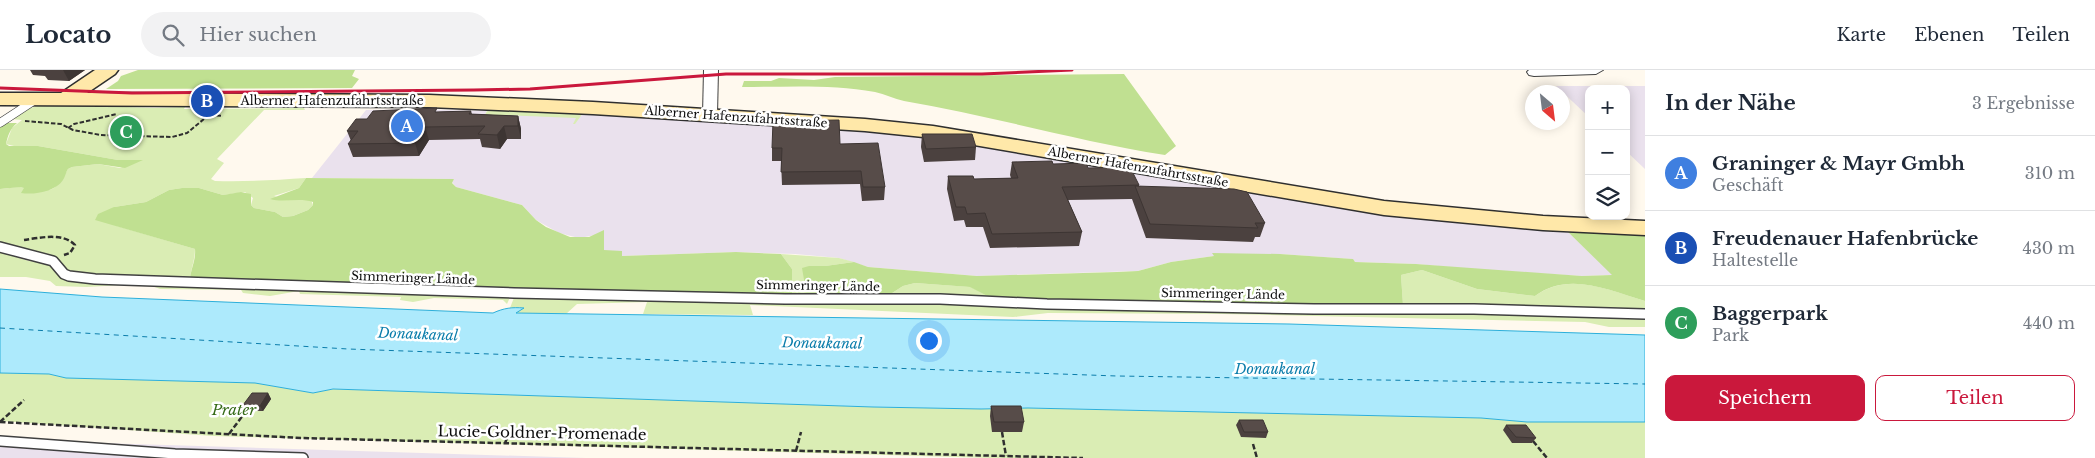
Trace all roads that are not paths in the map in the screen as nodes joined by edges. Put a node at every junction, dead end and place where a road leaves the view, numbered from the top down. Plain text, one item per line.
1 (108, 70) edge
2 (711, 70) edge
3 (1596, 70) edge
4 (1534, 72) dead end
5 (0, 99) edge
6 (35, 100) junction
7 (64, 100) junction
8 (710, 115) junction
9 (2, 122) edge
10 (1645, 228) edge
11 (0, 248) edge
12 (1645, 314) edge
13 (0, 441) edge
14 (303, 458) edge

1 - 7 street
2 - 8 street
3 - 4 street
5 - 6 street, Alberner Hafenzufahrtsstraße
6 - 7 street, Alberner Hafenzufahrtsstraße
6 - 9 lane
7 - 8 street, Alberner Hafenzufahrtsstraße
8 - 10 street, Alberner Hafenzufahrtsstraße
11 - 12 lane, Simmeringer Lände
13 - 14 lane

